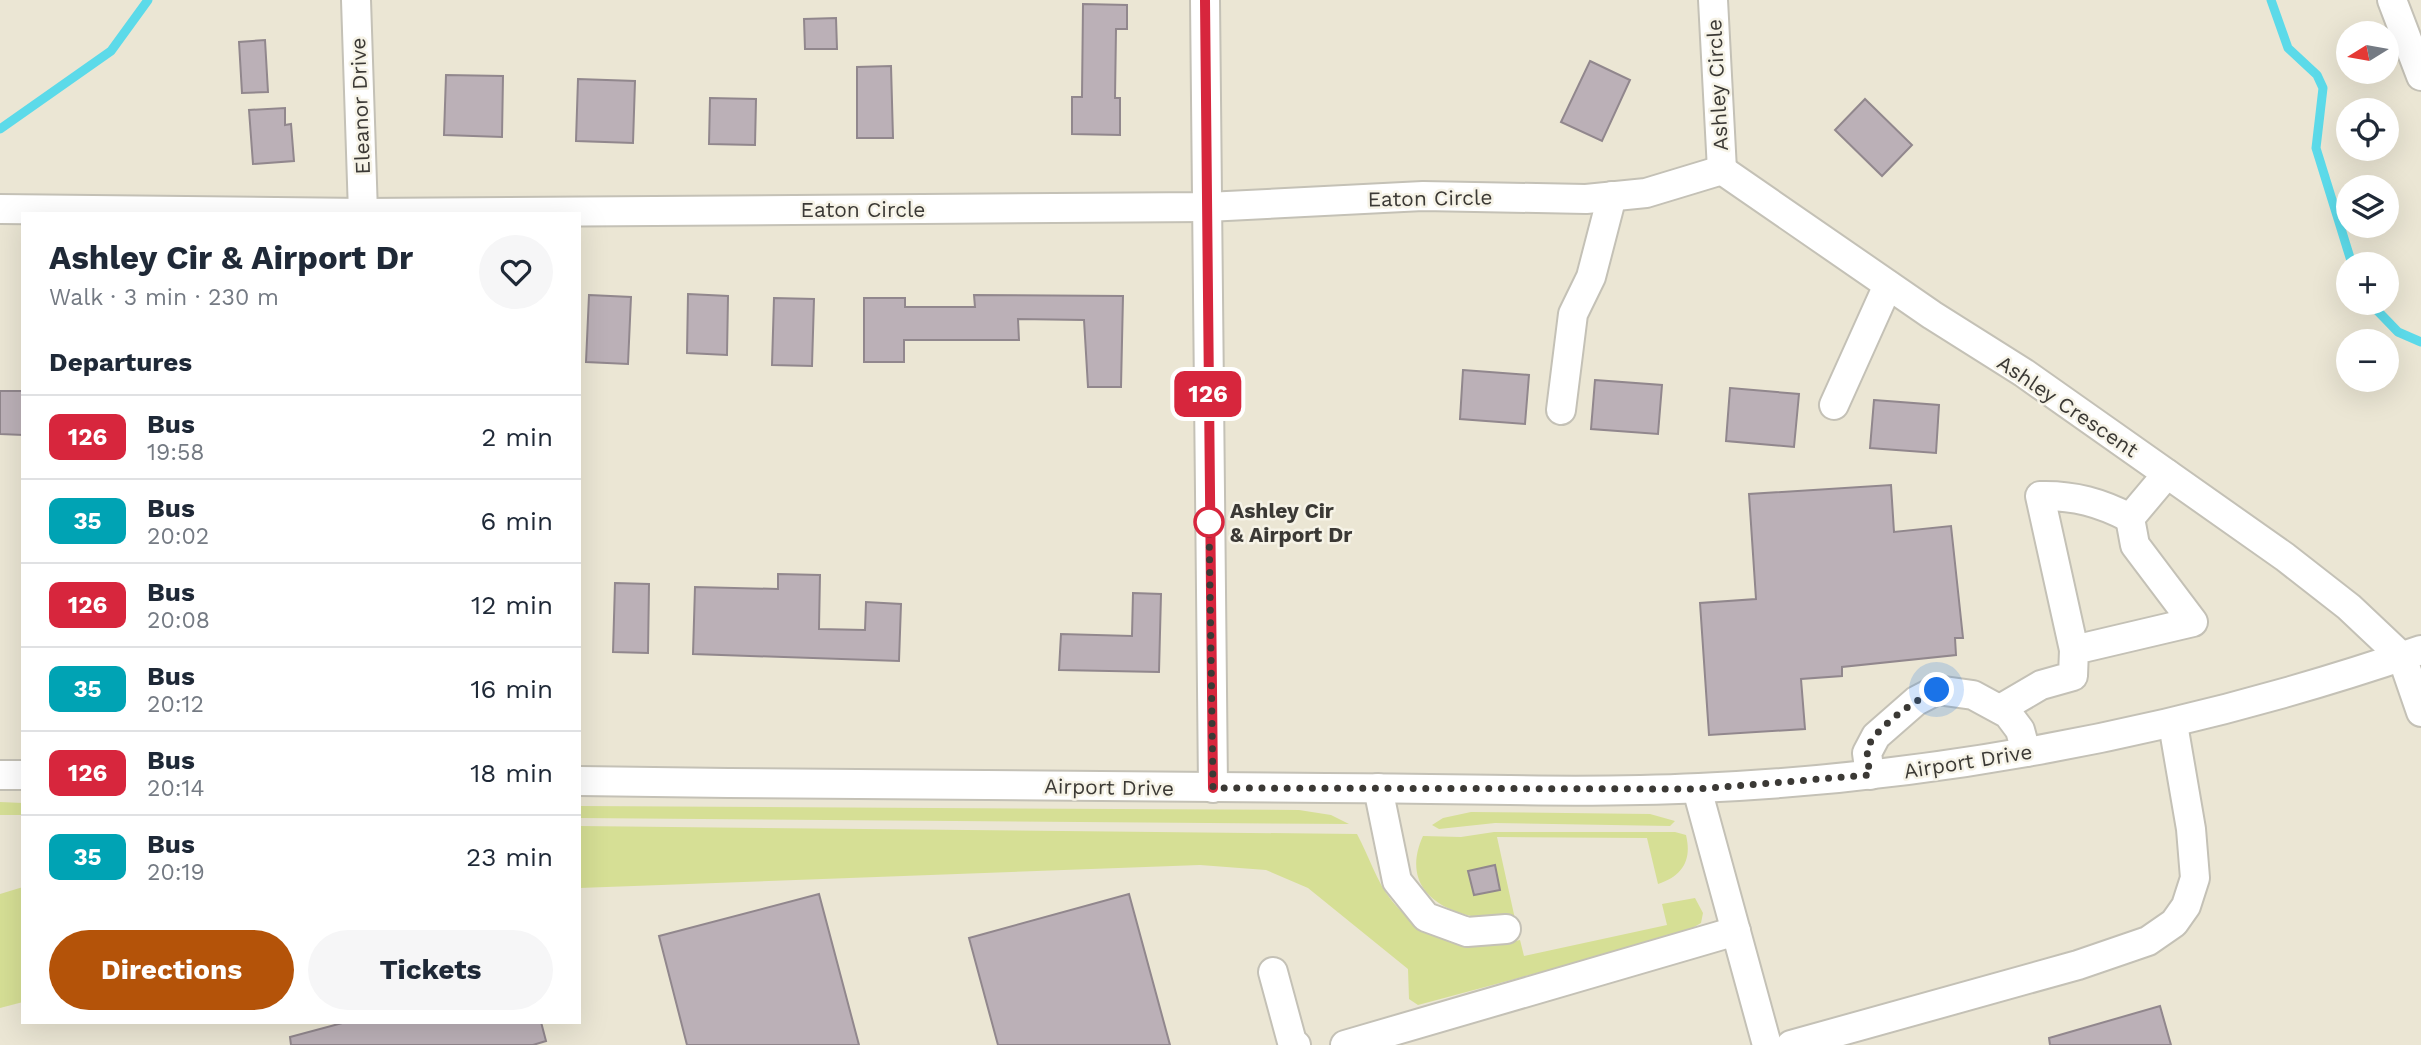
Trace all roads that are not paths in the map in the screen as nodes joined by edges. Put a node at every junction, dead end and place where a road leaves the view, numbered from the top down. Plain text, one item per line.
1 (356, 0) edge
2 (1205, 0) edge
3 (1713, 0) edge
4 (2392, 0) edge
5 (2421, 76) edge
6 (1722, 170) junction
7 (1612, 196) junction
8 (1207, 207) junction
9 (0, 209) edge
10 (272, 212) edge
11 (363, 212) edge
12 (504, 212) edge
13 (1888, 285) junction
14 (1834, 405) dead end
15 (1561, 410) dead end
16 (2167, 474) junction
17 (2130, 518) junction
18 (2074, 650) junction
19 (2412, 653) edge
20 (2000, 709) junction
21 (2421, 712) edge
22 (2173, 724) junction
23 (2026, 752) junction
24 (0, 775) edge
25 (21, 775) edge
26 (1870, 775) junction
27 (581, 781) edge
28 (1213, 788) junction
29 (1378, 788) junction
30 (1697, 789) junction
31 (1506, 929) dead end
32 (1736, 931) junction
33 (1273, 972) dead end
34 (1296, 1045) edge
35 (1345, 1045) edge
36 (1767, 1045) edge
37 (1791, 1045) edge

1 - 11 street, Eleanor Drive
2 - 8 street
3 - 6 street, Ashley Circle
4 - 5 street
6 - 7 street, Eaton Circle
6 - 13 street, Ashley Crescent
7 - 8 street, Eaton Circle
7 - 15 street
8 - 12 street, Eaton Circle
8 - 28 street
9 - 10 street, Eaton Circle
13 - 14 street
13 - 16 street, Ashley Crescent
16 - 17 street
16 - 19 street, Ashley Crescent
17 - 18 street
17 - 18 street
18 - 20 street
19 - 21 street
19 - 22 street, Airport Drive
20 - 23 street
20 - 26 street
22 - 23 street, Airport Drive
22 - 37 street
23 - 26 street, Airport Drive
24 - 25 street
26 - 30 street, Airport Drive
27 - 28 street, Airport Drive
28 - 29 street, Airport Drive
29 - 30 street, Airport Drive
29 - 31 street
30 - 32 street
32 - 35 street
32 - 36 street
33 - 34 street

